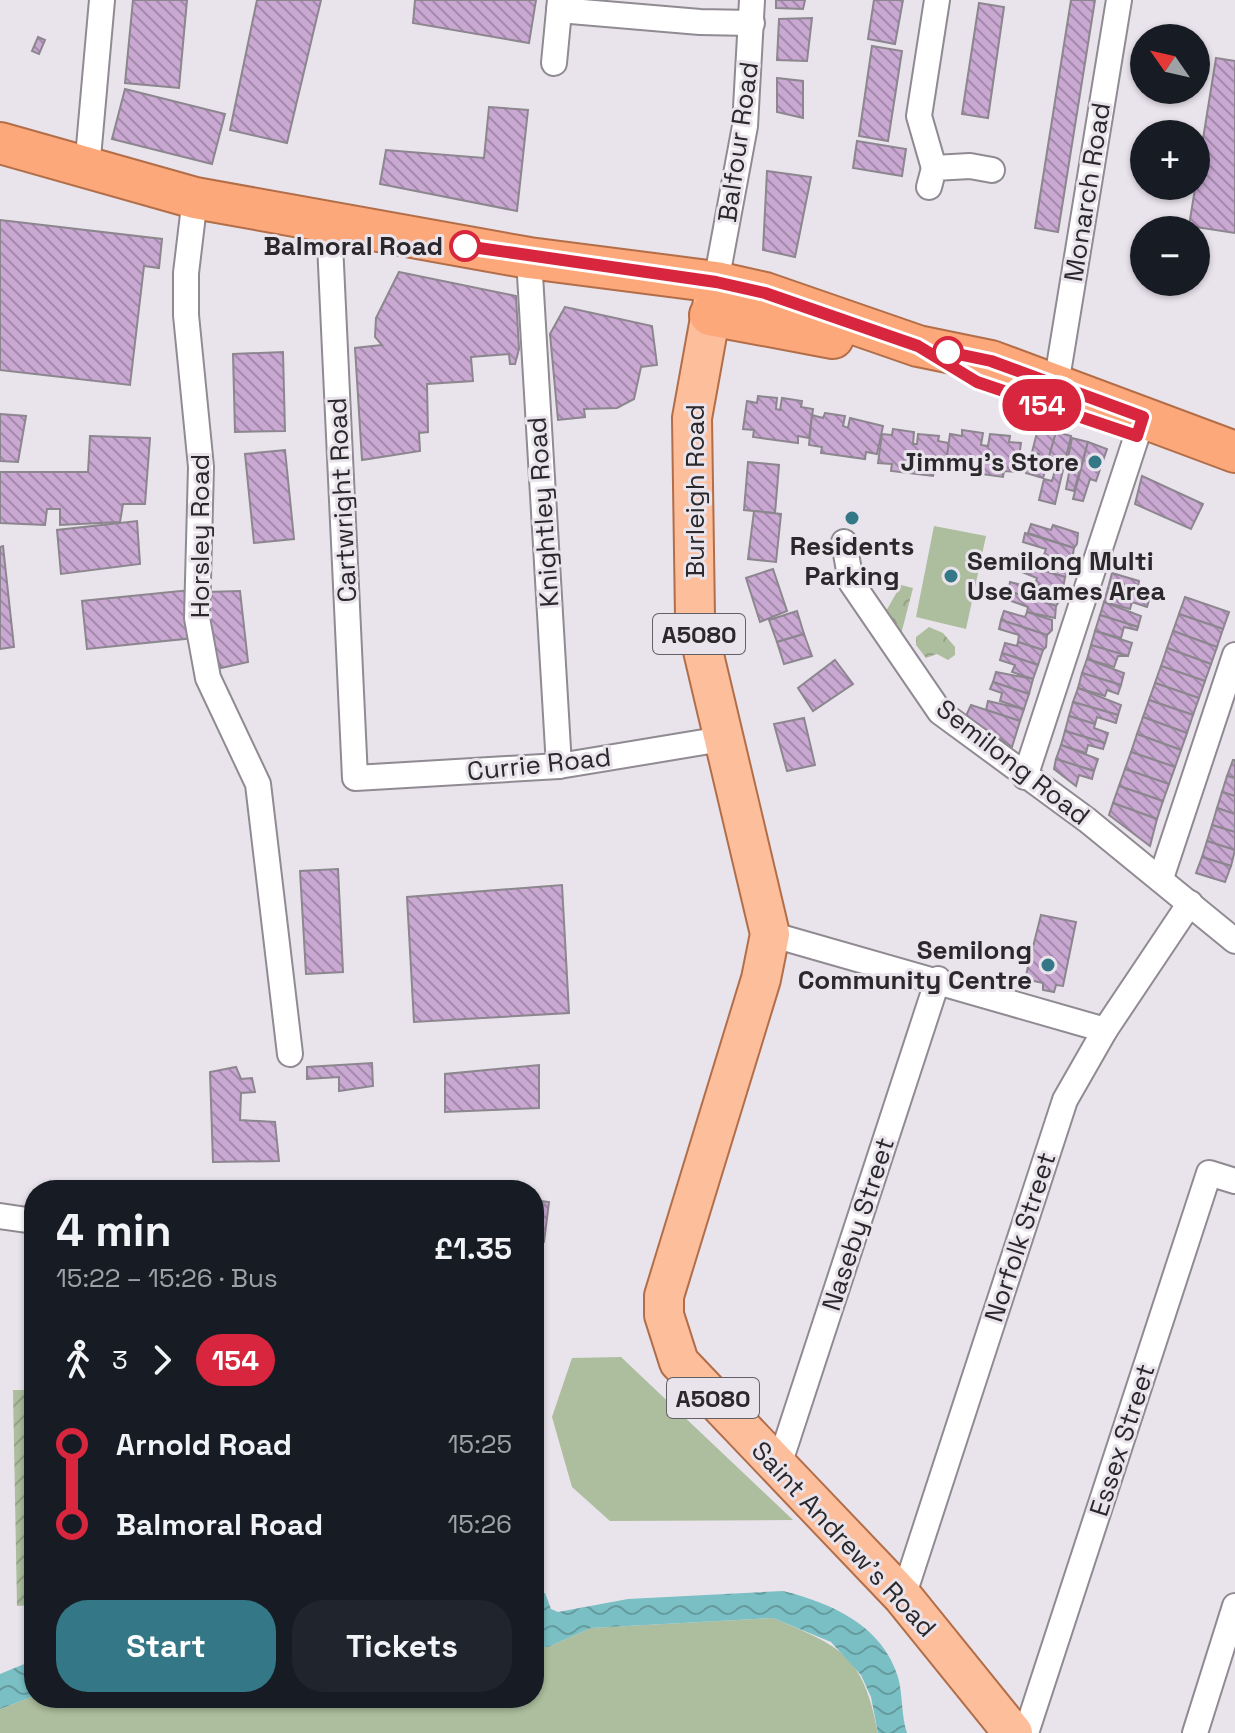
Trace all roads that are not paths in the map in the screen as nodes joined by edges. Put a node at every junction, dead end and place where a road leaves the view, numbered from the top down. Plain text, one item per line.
1 (102, 0) edge
2 (937, 0) edge
3 (1119, 0) edge
4 (560, 5) edge
5 (752, 12) edge
6 (554, 63) dead end
7 (3, 143) edge
8 (87, 169) junction
9 (992, 170) dead end
10 (195, 198) junction
11 (329, 222) junction
12 (529, 258) junction
13 (713, 299) junction
14 (918, 346) junction
15 (1056, 385) junction
16 (1140, 426) junction
17 (1235, 452) edge
18 (1235, 472) edge
19 (844, 542) dead end
20 (1235, 655) edge
21 (722, 739) junction
22 (559, 766) junction
23 (1025, 777) junction
24 (355, 778) joint
25 (1161, 878) junction
26 (1190, 903) junction
27 (770, 934) junction
28 (1235, 941) edge
29 (761, 979) joint
30 (938, 979) junction
31 (1105, 1030) junction
32 (290, 1054) dead end
33 (1235, 1181) edge
34 (0, 1216) edge
35 (24, 1220) edge
36 (778, 1468) junction
37 (903, 1597) junction
38 (1235, 1606) edge
39 (1013, 1733) edge
40 (1026, 1733) edge
41 (1195, 1733) edge

1 - 8 street
2 - 9 street
3 - 15 street, Monarch Road
4 - 5 street
4 - 6 street
5 - 13 street, Balfour Road
7 - 8 highway
8 - 10 highway
10 - 11 highway
10 - 32 street, Horsley Road
11 - 12 highway
11 - 24 street, Cartwright Road
12 - 13 highway
12 - 22 street, Knightley Road
13 - 14 highway
13 - 21 main road, Burleigh Road / A5080
14 - 15 highway
14 - 16 highway
15 - 16 highway
16 - 17 highway
16 - 18 highway
16 - 23 street
19 - 23 street, Semilong Road
20 - 25 street
21 - 22 street, Currie Road
21 - 27 main road, Burleigh Road / A5080
22 - 24 street, Currie Road
23 - 25 street, Semilong Road
25 - 26 street, Semilong Road
26 - 28 street, Semilong Road
26 - 31 street, Norfolk Street
27 - 29 main road, Burleigh Road / A5080
27 - 30 street
29 - 36 main road, Saint Andrew's Road / A5080
30 - 31 street
30 - 36 street, Naseby Street
31 - 37 street, Norfolk Street
33 - 40 street, Essex Street
34 - 35 street
36 - 37 main road, Saint Andrew's Road / A5080
37 - 39 main road, Saint Andrew's Road / A5080
38 - 41 street

